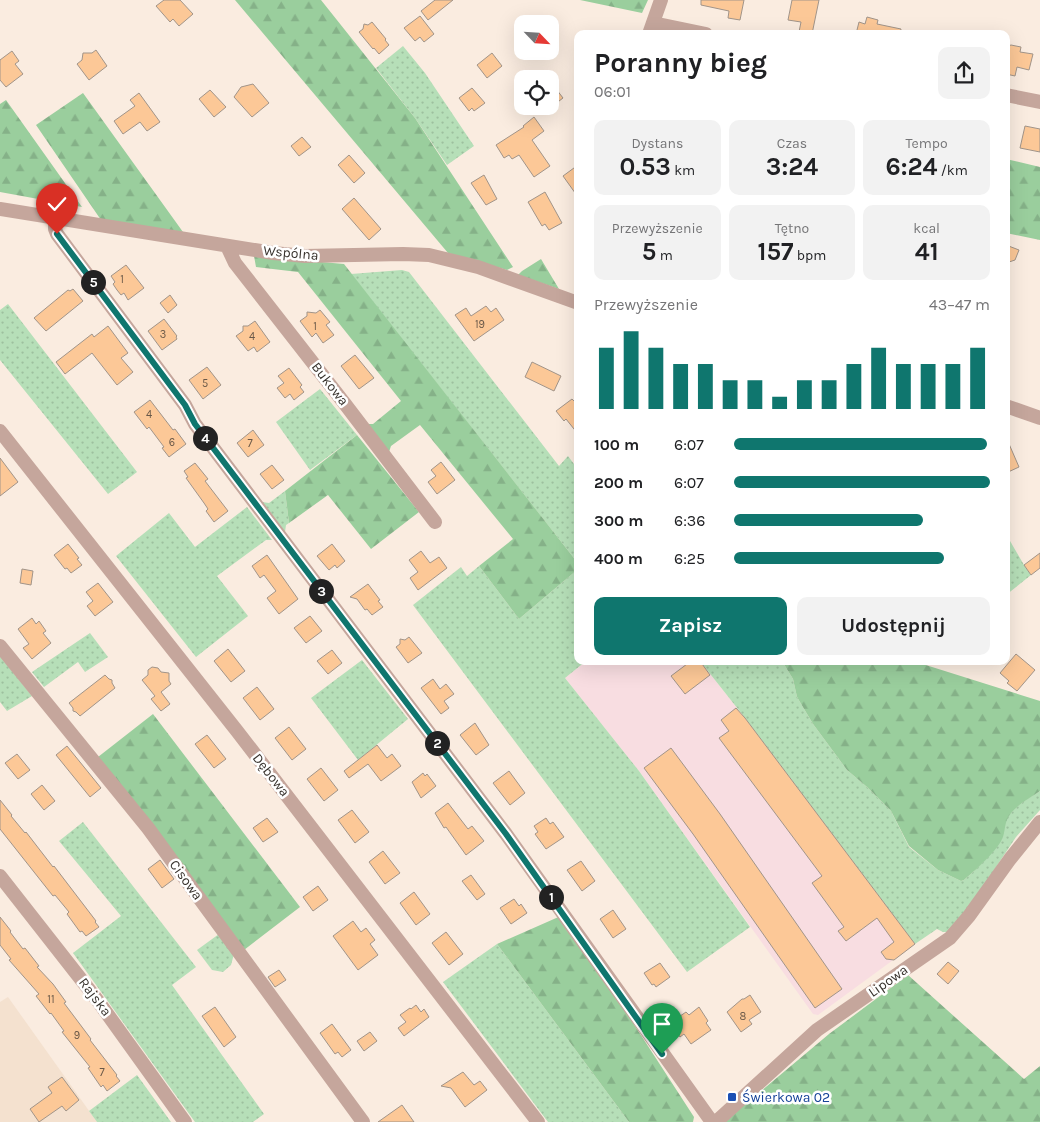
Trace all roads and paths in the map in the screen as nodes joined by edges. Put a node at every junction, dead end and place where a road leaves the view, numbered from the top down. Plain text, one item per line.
1 (661, 0) edge
2 (651, 28) edge
3 (669, 30) edge
4 (1010, 96) edge
5 (1040, 102) edge
6 (0, 208) edge
7 (55, 217) junction
8 (227, 246) junction
9 (574, 302) edge
10 (1010, 407) edge
11 (1040, 418) edge
12 (0, 431) edge
13 (435, 522) dead end
14 (0, 646) edge
15 (1040, 822) edge
16 (0, 876) edge
17 (185, 1122) edge
18 (363, 1122) edge
19 (538, 1122) edge
20 (714, 1122) edge

1 - 2 street
2 - 3 street
4 - 5 street
6 - 7 street, Wspólna
7 - 8 street, Wspólna
7 - 20 street
8 - 9 street, Wspólna
8 - 13 street, Bukowa
10 - 11 street
12 - 19 street, Dębowa
14 - 18 street, Cisowa
15 - 20 street, Lipowa
16 - 17 street, Rajska

